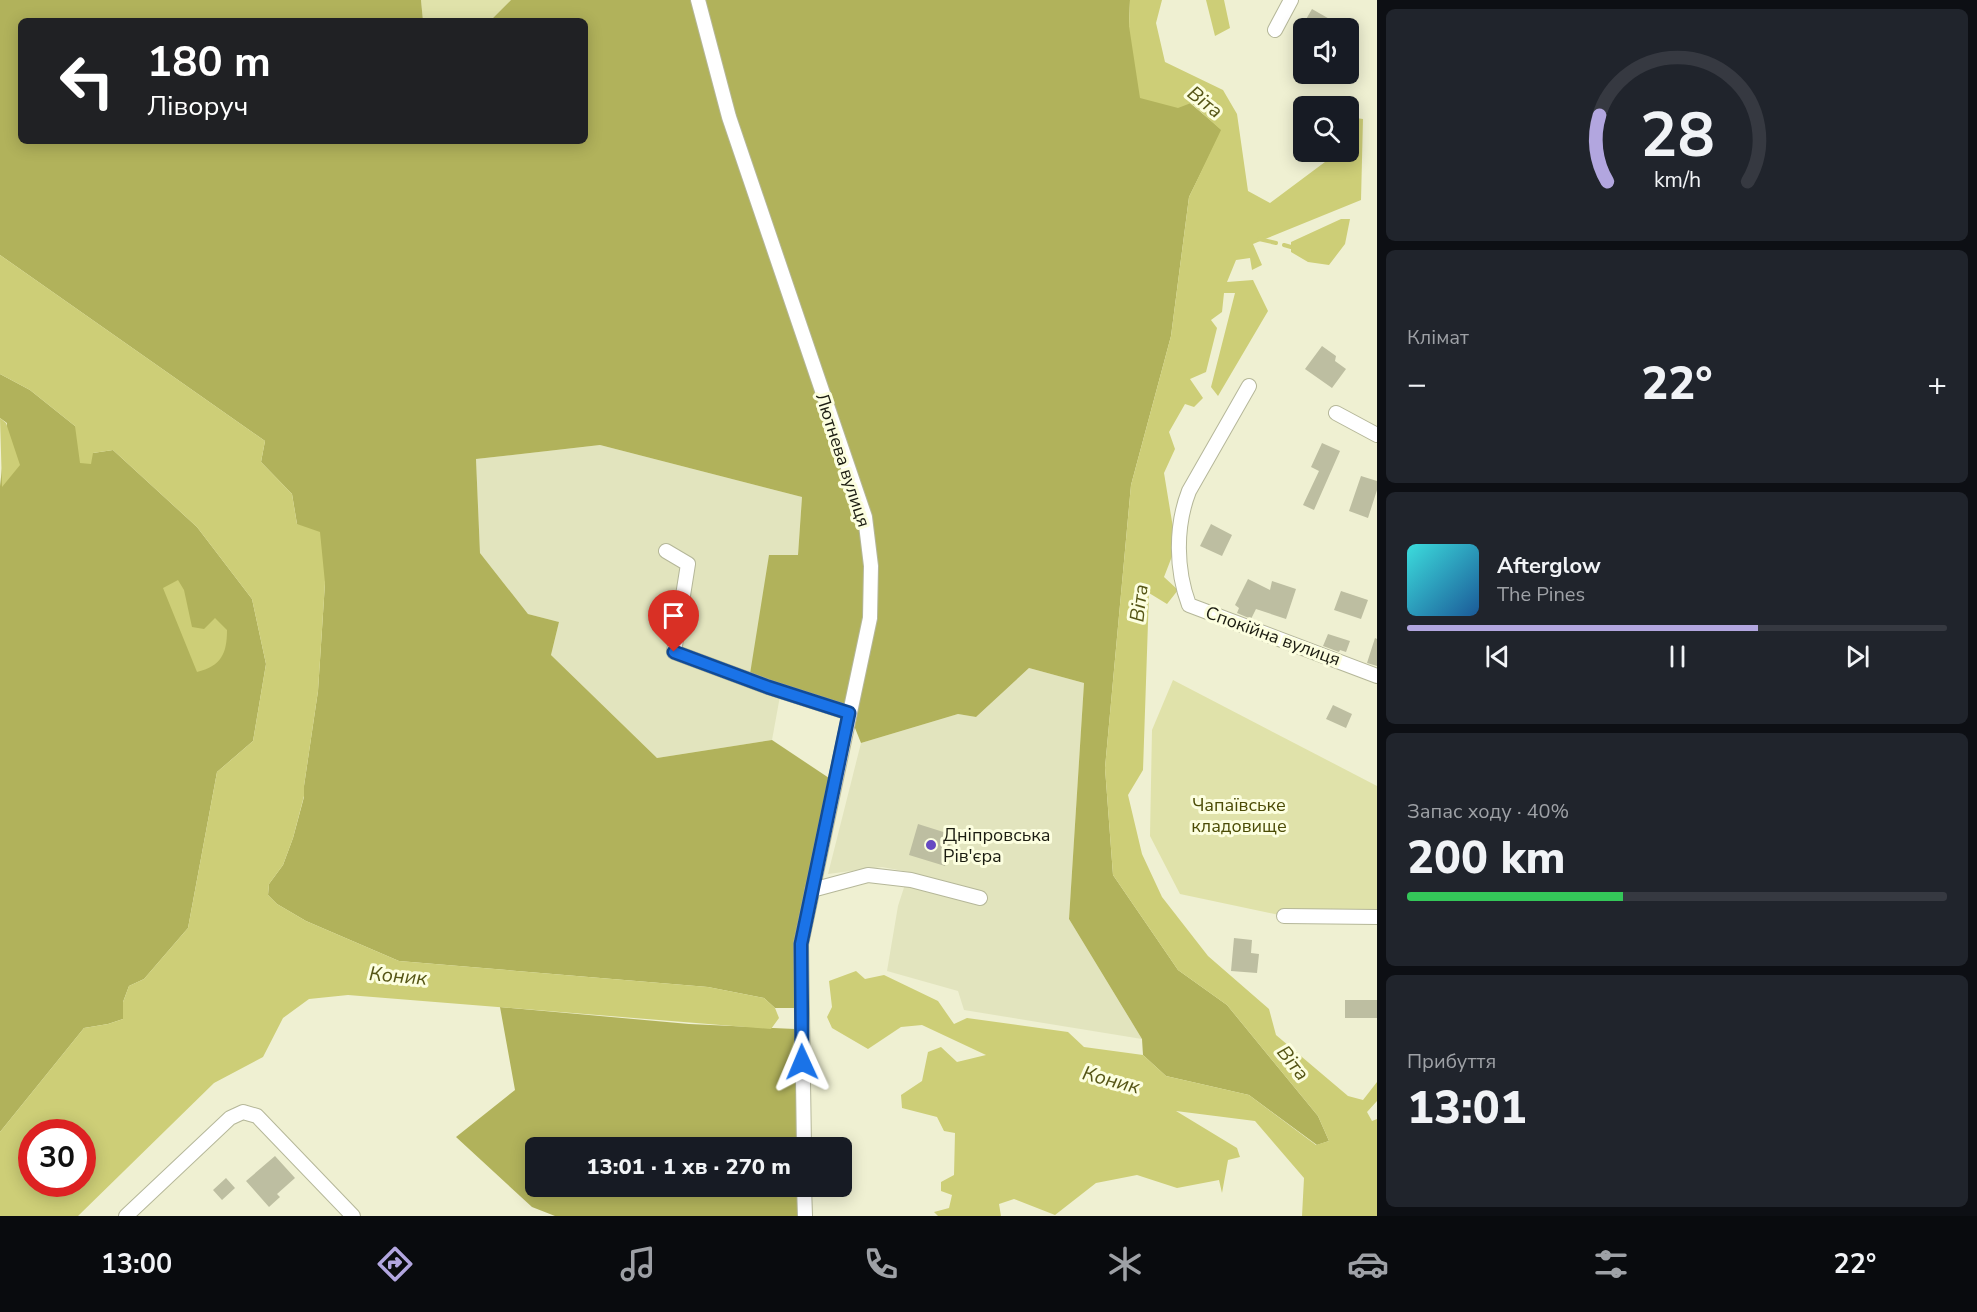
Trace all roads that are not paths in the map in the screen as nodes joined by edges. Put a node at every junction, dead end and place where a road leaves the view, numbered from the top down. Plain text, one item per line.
1 (698, 0) edge
2 (1291, 0) edge
3 (1275, 30) dead end
4 (1249, 386) dead end
5 (1336, 413) dead end
6 (1377, 435) edge
7 (666, 551) dead end
8 (1377, 676) edge
9 (849, 713) junction
10 (812, 890) junction
11 (980, 898) dead end
12 (1284, 916) dead end
13 (1377, 917) edge
14 (804, 1137) edge
15 (804, 1197) edge
16 (126, 1216) edge
17 (353, 1216) edge
18 (805, 1216) edge

1 - 9 street, Лютнева вулиця
2 - 3 street
4 - 8 street, Спокійна вулиця
5 - 6 street
7 - 9 street
9 - 10 street, Лютнева вулиця
10 - 11 street
10 - 14 street, Лютнева вулиця
12 - 13 street
15 - 18 street
16 - 17 street

